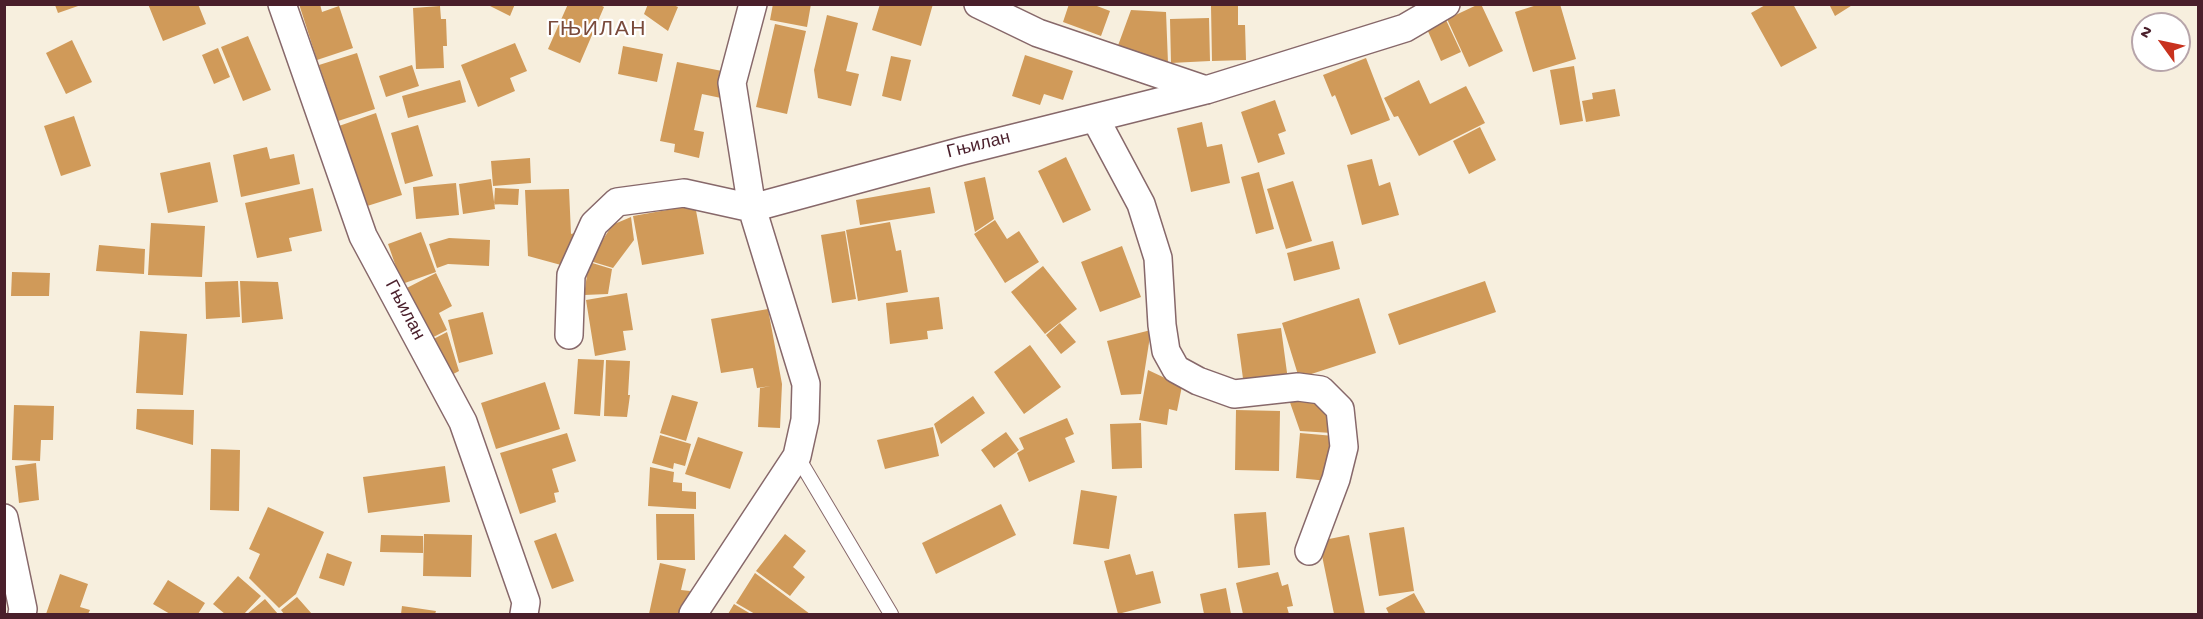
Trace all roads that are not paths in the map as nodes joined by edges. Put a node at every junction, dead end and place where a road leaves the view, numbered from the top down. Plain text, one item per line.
1 (282, 4) edge
2 (753, 4) edge
3 (978, 4) edge
4 (1446, 4) edge
5 (1206, 90) junction
6 (1095, 118) junction
7 (752, 208) junction
8 (569, 335) dead end
9 (797, 456) junction
10 (4, 518) edge
11 (1309, 551) dead end
12 (22, 615) edge
13 (524, 615) edge
14 (693, 615) edge
15 (891, 615) edge

1 - 13 street, Гњилан
2 - 7 street
3 - 5 street
4 - 5 street, Гњилан
5 - 6 street, Гњилан
6 - 7 street, Гњилан
6 - 11 street
7 - 8 street, Гњилан
7 - 9 street
9 - 14 street
9 - 15 lane
10 - 12 street

